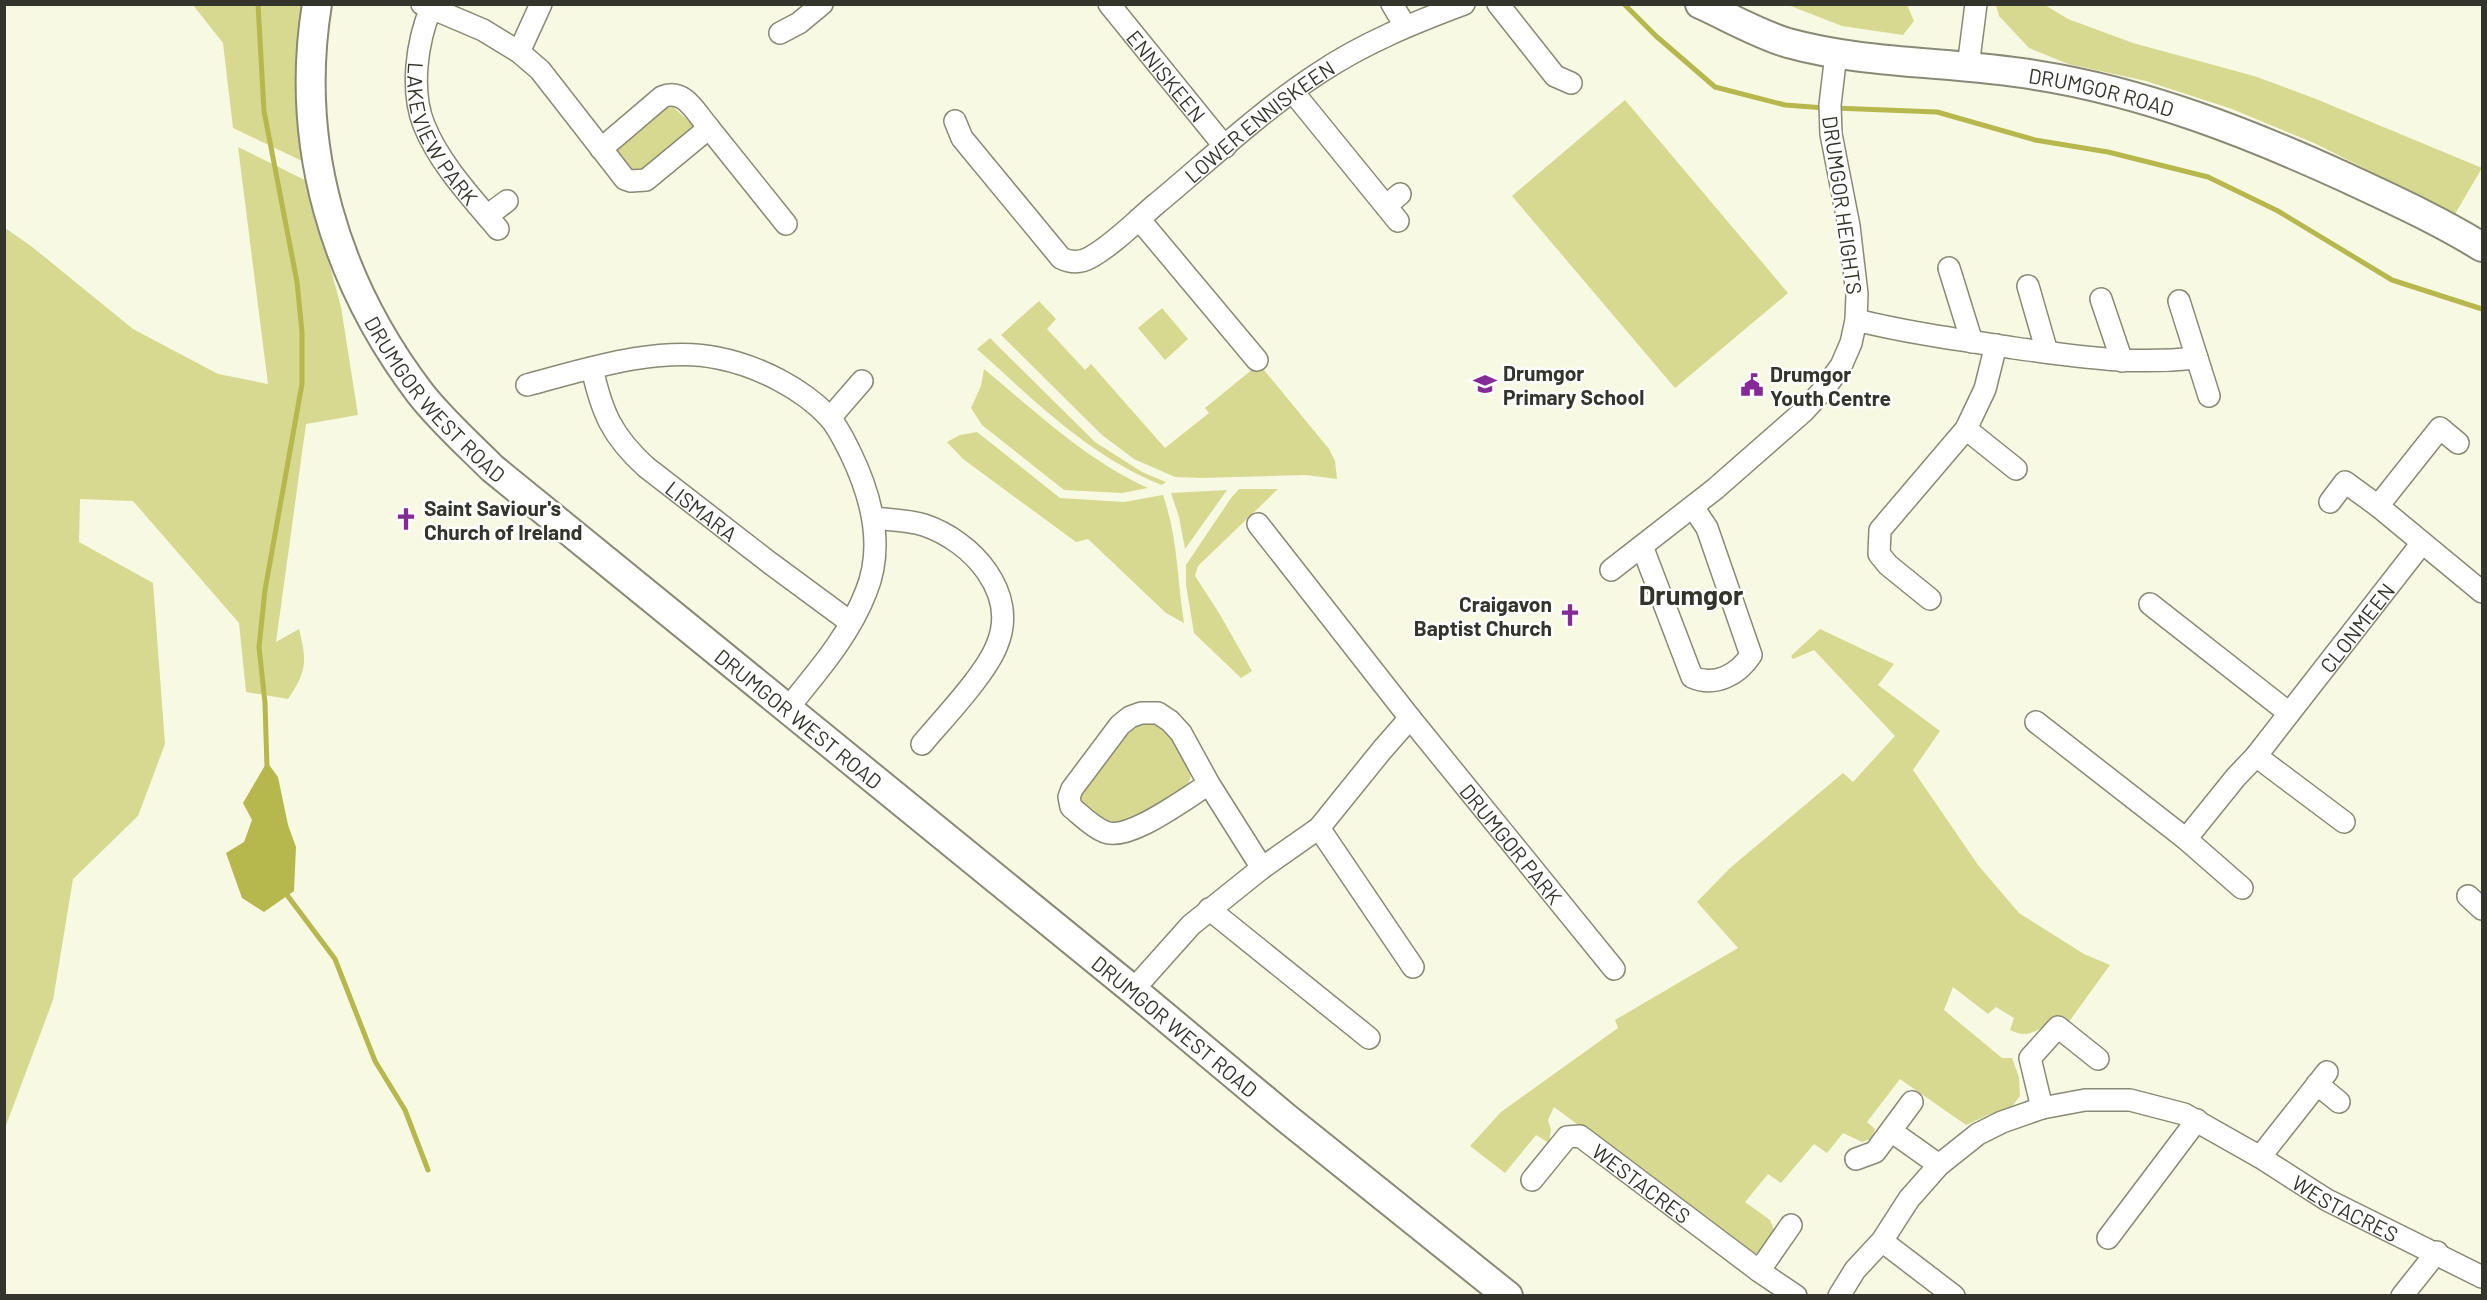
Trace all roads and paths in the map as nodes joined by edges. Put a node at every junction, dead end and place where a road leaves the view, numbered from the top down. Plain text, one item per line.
1 (316, 4) edge
2 (540, 4) edge
3 (822, 4) edge
4 (1109, 4) edge
5 (1392, 4) edge
6 (1464, 4) edge
7 (1498, 4) edge
8 (1701, 4) edge
9 (1976, 4) edge
10 (427, 6) edge
11 (1406, 26) junction
12 (780, 33) dead end
13 (519, 52) junction
14 (1836, 54) junction
15 (1968, 67) junction
16 (1571, 83) dead end
17 (1293, 92) junction
18 (955, 121) dead end
19 (709, 128) junction
20 (1225, 147) junction
21 (601, 149) junction
22 (507, 201) dead end
23 (1395, 207) dead end
24 (1139, 219) junction
25 (786, 224) dead end
26 (2482, 247) edge
27 (1949, 268) dead end
28 (2028, 286) dead end
29 (2101, 299) dead end
30 (2179, 301) dead end
31 (1856, 320) junction
32 (1972, 342) junction
33 (1996, 345) junction
34 (2047, 352) junction
35 (2197, 358) junction
36 (1257, 360) dead end
37 (2122, 361) junction
38 (592, 368) junction
39 (862, 381) dead end
40 (527, 385) dead end
41 (2209, 396) dead end
42 (830, 417) junction
43 (1966, 429) junction
44 (2458, 443) dead end
45 (2016, 469) dead end
46 (2330, 502) dead end
47 (2379, 506) junction
48 (1693, 507) junction
49 (874, 518) junction
50 (1258, 524) dead end
51 (2422, 543) junction
52 (1642, 546) junction
53 (1611, 570) dead end
54 (2482, 592) edge
55 (1930, 599) dead end
56 (2150, 604) dead end
57 (850, 622) junction
58 (788, 708) junction
59 (2289, 712) junction
60 (1410, 718) junction
61 (2036, 722) dead end
62 (922, 744) dead end
63 (2256, 756) junction
64 (1209, 783) junction
65 (2344, 822) dead end
66 (1319, 828) junction
67 (2186, 839) junction
68 (1262, 868) junction
69 (2242, 888) dead end
70 (1209, 909) junction
71 (1413, 967) dead end
72 (1614, 969) dead end
73 (1133, 990) junction
74 (1369, 1038) dead end
75 (2098, 1059) dead end
76 (1912, 1102) dead end
77 (2339, 1102) dead end
78 (2042, 1108) junction
79 (2197, 1120) junction
80 (1891, 1131) junction
81 (2260, 1157) junction
82 (1856, 1160) dead end
83 (1939, 1165) junction
84 (1532, 1180) dead end
85 (1791, 1225) dead end
86 (2108, 1238) dead end
87 (1882, 1241) junction
88 (2437, 1252) junction
89 (1759, 1271) junction
90 (2482, 1277) edge
91 (1953, 1295) edge
92 (1508, 1296) edge
93 (1796, 1296) edge
94 (1839, 1296) edge
95 (2402, 1296) edge

1 - 58 street, DRUMGOR WEST ROAD
2 - 13 street
3 - 12 street
4 - 20 street, ENNISKEEN
5 - 11 street
6 - 11 street, LOWER ENNISKEEN
7 - 16 street
8 - 14 street, DRUMGOR ROAD
9 - 15 street
10 - 13 street, LAKEVIEW PARK
10 - 22 street, LAKEVIEW PARK
11 - 17 street, LOWER ENNISKEEN
13 - 21 street, LAKEVIEW PARK
14 - 15 street, DRUMGOR ROAD
14 - 31 street, DRUMGOR HEIGHTS
15 - 26 street, DRUMGOR ROAD
17 - 20 street, LOWER ENNISKEEN
17 - 23 street
18 - 24 street, LOWER ENNISKEEN
19 - 21 street, LAKEVIEW PARK
19 - 21 street
19 - 25 street
20 - 24 street, LOWER ENNISKEEN
24 - 36 street
27 - 32 street
28 - 34 street
29 - 37 street
30 - 35 street
31 - 32 street, DRUMGOR HEIGHTS
31 - 48 street, DRUMGOR HEIGHTS
32 - 33 street, DRUMGOR HEIGHTS
33 - 34 street, DRUMGOR HEIGHTS
33 - 43 street
34 - 37 street, DRUMGOR HEIGHTS
35 - 37 street, DRUMGOR HEIGHTS
35 - 41 street
38 - 40 street
38 - 42 street
38 - 57 street, LISMARA
39 - 42 street
42 - 49 street
43 - 45 street
43 - 55 street
44 - 47 street
46 - 47 street
47 - 51 street
48 - 52 street, DRUMGOR HEIGHTS
48 - 52 street
49 - 57 street
49 - 62 street
50 - 60 street, DRUMGOR PARK
51 - 54 street
51 - 59 street, CLONMEEN
52 - 53 street, DRUMGOR HEIGHTS
56 - 59 street
57 - 58 street
58 - 73 street, DRUMGOR WEST ROAD
59 - 63 street, CLONMEEN
60 - 66 street
60 - 72 street, DRUMGOR PARK
61 - 67 street
63 - 65 street
63 - 67 street, CLONMEEN
64 - 64 street
64 - 68 street
66 - 68 street
66 - 71 street
67 - 69 street
68 - 70 street
70 - 73 street
70 - 74 street
73 - 92 street, DRUMGOR WEST ROAD
75 - 78 street
76 - 80 street
77 - 81 street
78 - 79 street, WESTACRES
78 - 83 street, WESTACRES
79 - 81 street, WESTACRES
79 - 86 street
80 - 82 street
80 - 83 street
81 - 88 street, WESTACRES
83 - 87 street, WESTACRES
84 - 89 street, WESTACRES
85 - 89 street
87 - 91 street
87 - 94 street, WESTACRES
88 - 90 street, WESTACRES
88 - 95 street
89 - 93 street, WESTACRES

